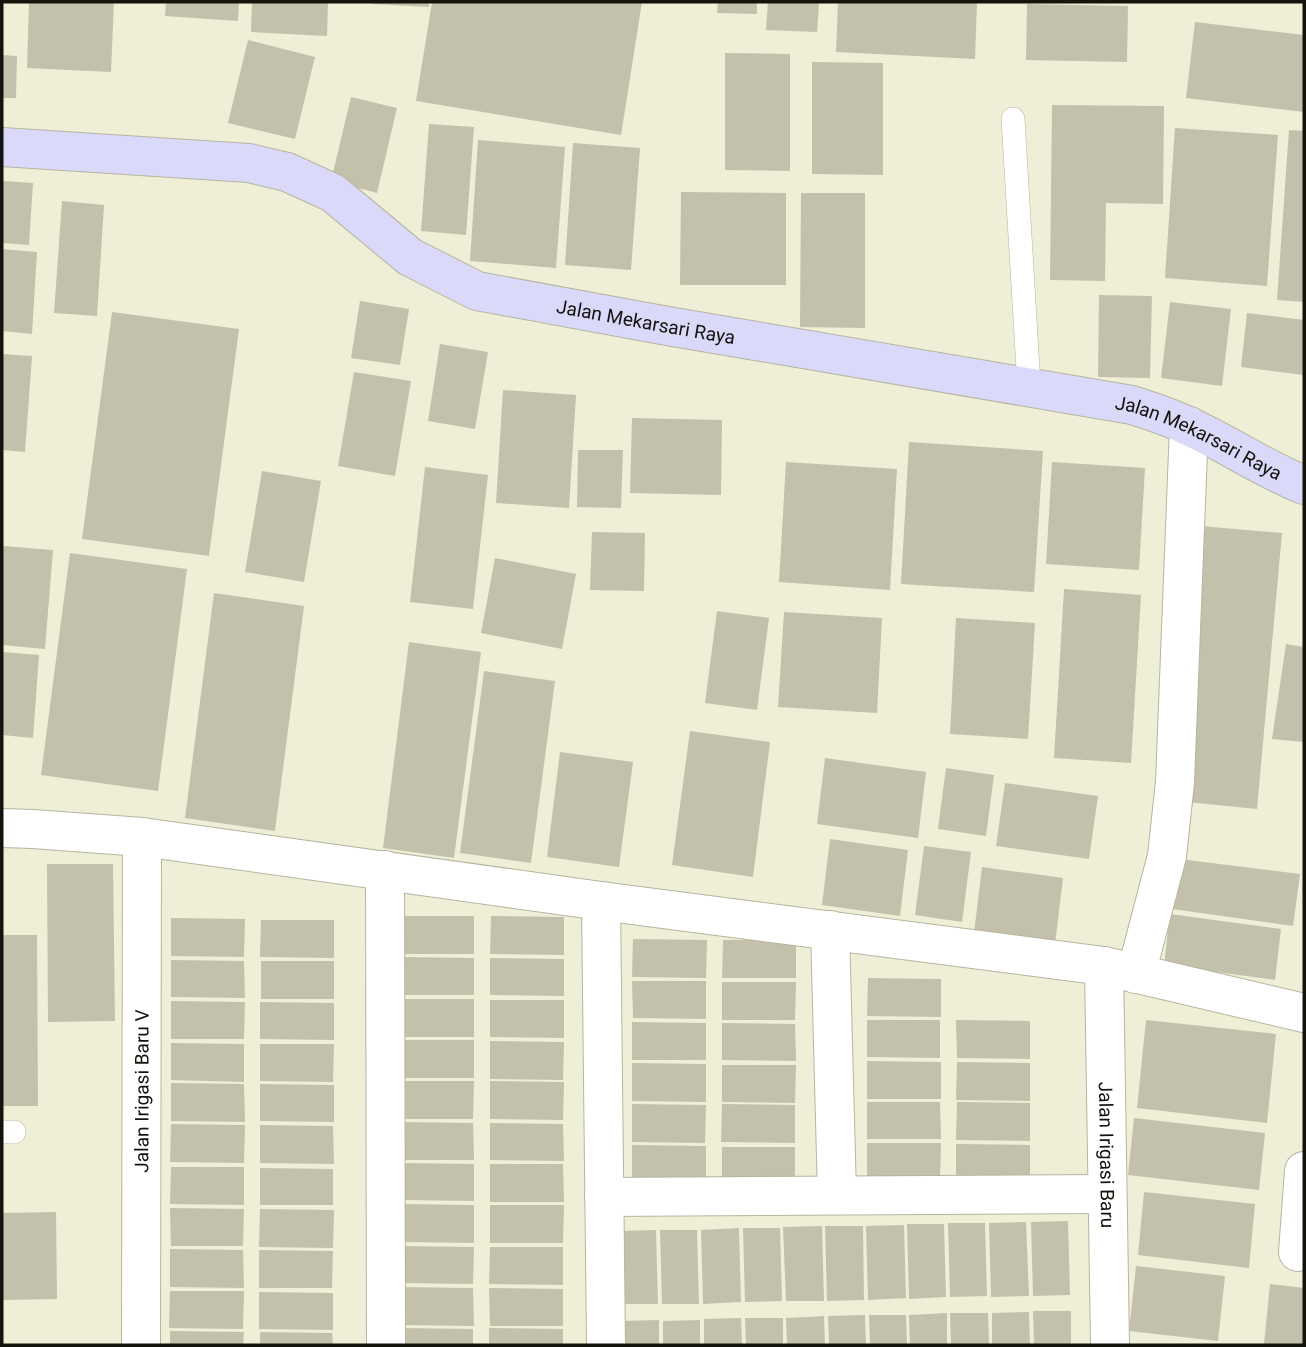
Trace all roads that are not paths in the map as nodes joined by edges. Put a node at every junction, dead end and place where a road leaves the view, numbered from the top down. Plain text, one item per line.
1 (1013, 119) dead end
2 (2, 147) edge
3 (1029, 386) junction
4 (1189, 426) junction
5 (1304, 485) edge
6 (2, 828) edge
7 (142, 837) junction
8 (385, 870) junction
9 (601, 901) junction
10 (830, 930) junction
11 (1120, 970) junction
12 (1304, 1013) edge
13 (1304, 1171) edge
14 (1107, 1194) junction
15 (837, 1195) junction
16 (604, 1197) junction
17 (1298, 1252) dead end
18 (141, 1345) edge
19 (386, 1345) edge
20 (606, 1345) edge
21 (1110, 1345) edge

1 - 3 lane
2 - 3 street, Jalan Mekarsari Raya
3 - 4 street, Jalan Mekarsari Raya
4 - 5 street, Jalan Mekarsari Raya
4 - 11 street, Jalan Irigasi Baru
6 - 7 street
7 - 8 street
7 - 18 street, Jalan Irigasi Baru V
8 - 9 street
8 - 19 street
9 - 10 street
9 - 16 street
10 - 11 street
10 - 15 street
11 - 12 street
11 - 14 street, Jalan Irigasi Baru
13 - 17 street
14 - 15 street
14 - 21 street, Jalan Irigasi Baru
15 - 16 street
16 - 20 street

